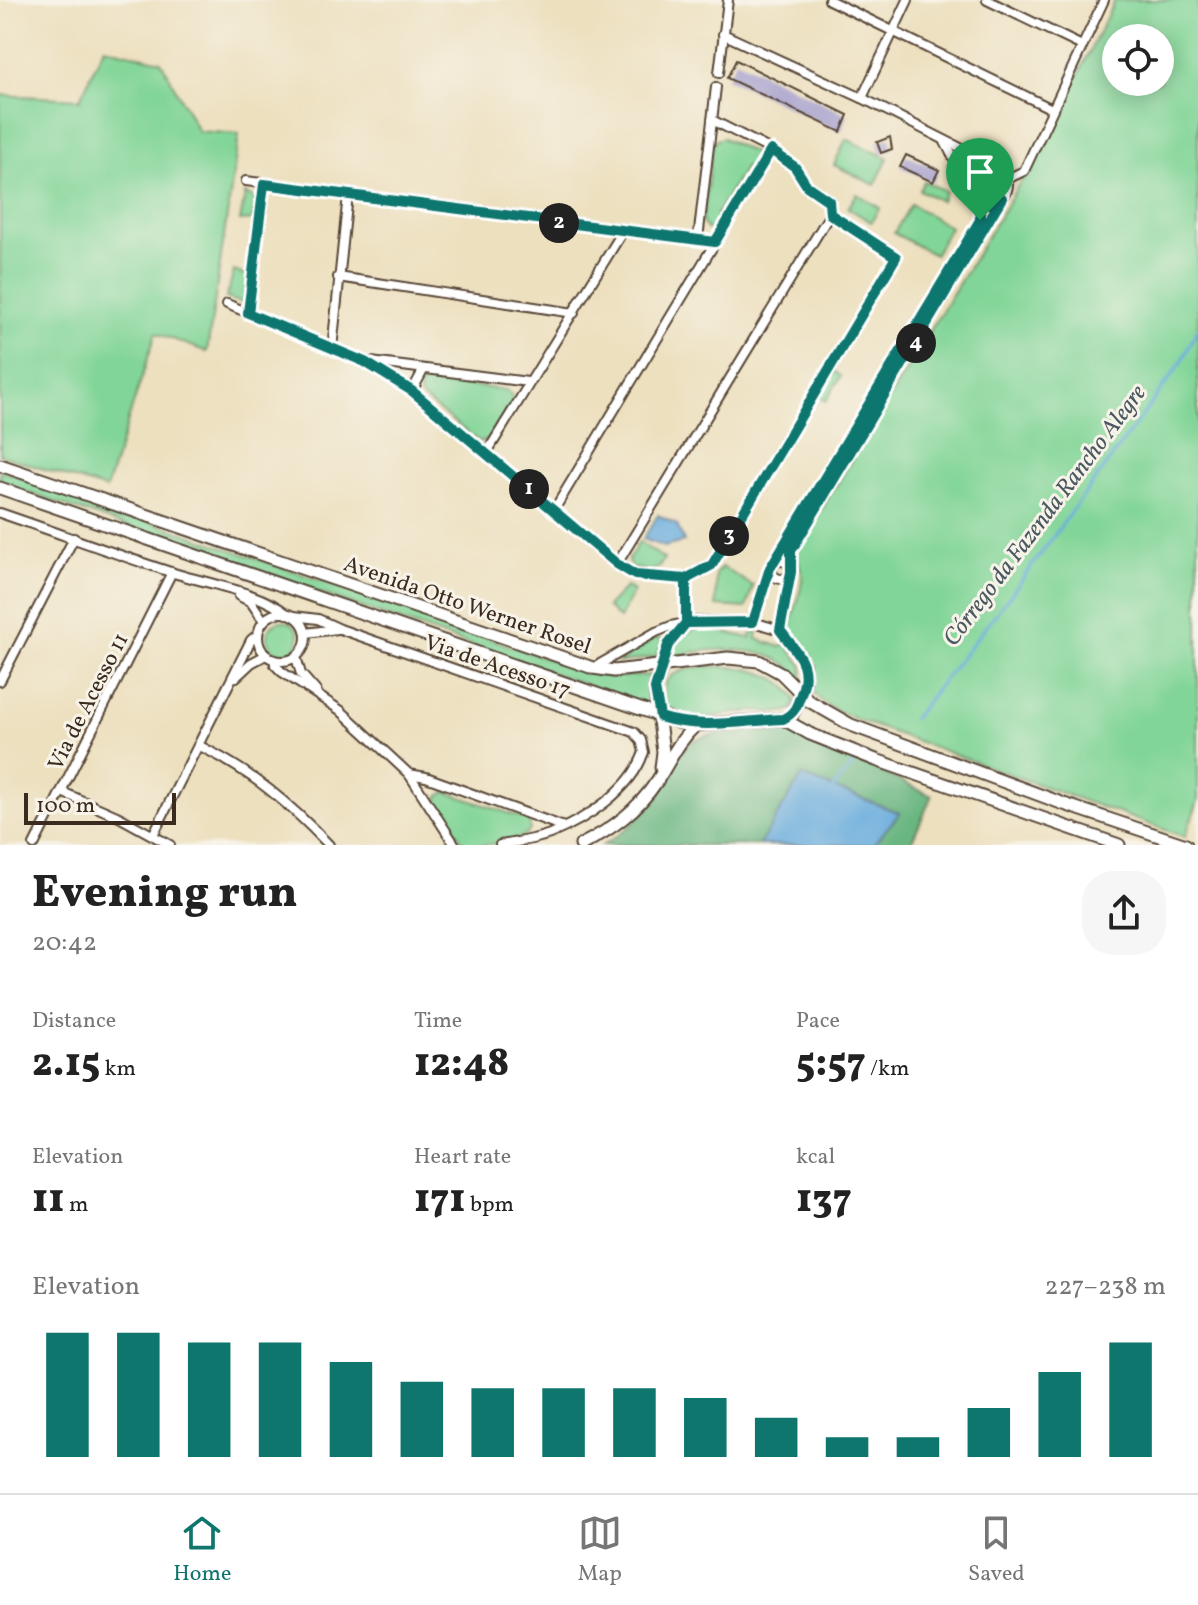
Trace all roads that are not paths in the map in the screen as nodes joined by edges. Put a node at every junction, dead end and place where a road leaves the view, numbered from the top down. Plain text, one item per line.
1 (728, 0) edge
2 (829, 0) edge
3 (908, 0) edge
4 (987, 0) edge
5 (1104, 0) edge
6 (893, 32) junction
7 (723, 34) junction
8 (1082, 46) junction
9 (719, 73) dead end
10 (716, 87) dead end
11 (862, 98) junction
12 (1052, 109) junction
13 (712, 120) junction
14 (944, 142) junction
15 (771, 150) junction
16 (998, 167) junction
17 (1007, 179) junction
18 (246, 181) dead end
19 (264, 184) junction
20 (968, 185) junction
21 (348, 195) junction
22 (973, 198) junction
23 (1002, 198) junction
24 (830, 214) junction
25 (623, 231) junction
26 (698, 239) junction
27 (715, 242) junction
28 (338, 277) junction
29 (227, 304) dead end
30 (248, 313) junction
31 (574, 313) junction
32 (332, 349) junction
33 (365, 362) junction
34 (424, 369) junction
35 (528, 382) junction
36 (412, 391) junction
37 (486, 454) junction
38 (0, 465) edge
39 (0, 488) edge
40 (554, 510) junction
41 (0, 513) edge
42 (74, 538) junction
43 (617, 564) junction
44 (770, 568) junction
45 (172, 572) junction
46 (791, 572) junction
47 (686, 579) junction
48 (232, 591) junction
49 (291, 615) junction
50 (264, 621) junction
51 (753, 622) junction
52 (686, 623) junction
53 (340, 629) junction
54 (780, 630) junction
55 (306, 633) junction
56 (258, 634) junction
57 (266, 655) junction
58 (296, 657) junction
59 (275, 661) junction
60 (662, 666) junction
61 (593, 668) junction
62 (0, 681) edge
63 (231, 684) junction
64 (801, 695) junction
65 (322, 698) junction
66 (660, 717) junction
67 (783, 719) junction
68 (696, 725) junction
69 (200, 746) junction
70 (409, 774) junction
71 (658, 780) junction
72 (62, 792) junction
73 (564, 827) junction
74 (153, 835) junction
75 (34, 845) edge
76 (170, 845) edge
77 (329, 845) edge
78 (455, 845) edge
79 (500, 845) edge
80 (581, 845) edge
81 (1119, 845) edge
82 (1186, 845) edge

1 - 7 street
2 - 6 street
3 - 6 street
4 - 8 street
5 - 8 street
6 - 11 street
6 - 12 street
7 - 9 street
7 - 11 street
8 - 12 street
10 - 13 street
11 - 14 street
12 - 17 street
13 - 15 street
13 - 26 street
14 - 16 street
14 - 20 street
15 - 24 street
15 - 27 street
16 - 17 street
16 - 20 street
17 - 23 street
18 - 19 street
19 - 21 street
19 - 30 street
20 - 22 street
21 - 25 street
21 - 28 street
22 - 23 street
22 - 44 street
23 - 46 street
24 - 43 street
24 - 47 street
25 - 26 street
25 - 31 street
26 - 27 street
27 - 40 street
28 - 31 street
28 - 32 street
29 - 30 street
30 - 32 street
31 - 35 street
32 - 33 street
33 - 34 street
33 - 36 street
34 - 35 street
34 - 36 street
35 - 37 street
36 - 37 street
37 - 40 street
38 - 61 street, Avenida Otto Werner Rosel
39 - 66 street, Avenida Otto Werner Rosel
40 - 43 street
41 - 42 street, Via de Acesso 17
42 - 45 street, Via de Acesso 17
42 - 62 street
43 - 47 street
44 - 46 street
44 - 51 street
45 - 48 street, Via de Acesso 17
45 - 72 street, Via de Acesso 11
46 - 54 street
47 - 52 street
48 - 49 street, Via de Acesso 17
48 - 50 street, Via de Acesso 17
49 - 50 street
49 - 53 street, Via de Acesso 17
49 - 55 street
50 - 56 street
51 - 52 street
51 - 54 street
52 - 60 street
52 - 61 street
53 - 55 street, Via de Acesso 17
53 - 73 street, Via de Acesso 17
54 - 64 street
55 - 58 street
56 - 57 street
56 - 63 street
57 - 59 street
57 - 63 street
58 - 59 street
58 - 65 street
59 - 65 street
60 - 61 street, Avenida Otto Werner Rosel
60 - 64 street, Avenida Otto Werner Rosel
60 - 66 street
63 - 69 street
64 - 67 street
64 - 82 street, Avenida Otto Werner Rosel
65 - 70 street
66 - 68 street, Avenida Otto Werner Rosel
66 - 71 street
67 - 68 street, Avenida Otto Werner Rosel
67 - 81 street
68 - 71 street
69 - 74 street
69 - 77 street
70 - 73 street
70 - 78 street
71 - 80 street
72 - 74 street
72 - 75 street, Via de Acesso 11
73 - 79 street
74 - 76 street

